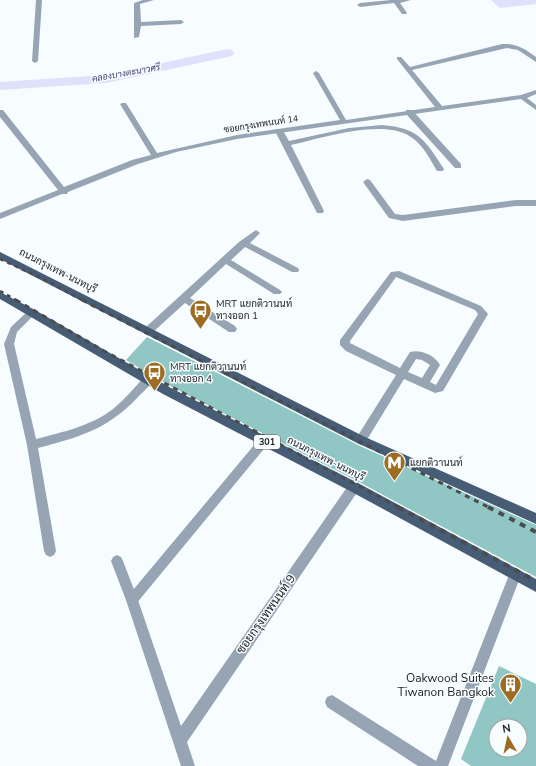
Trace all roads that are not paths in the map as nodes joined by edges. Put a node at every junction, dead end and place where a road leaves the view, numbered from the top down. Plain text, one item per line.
1 (39, 0) edge
2 (151, 0) edge
3 (396, 0) edge
4 (408, 0) edge
5 (360, 5) dead end
6 (404, 13) dead end
7 (181, 22) dead end
8 (138, 24) junction
9 (136, 37) dead end
10 (399, 58) dead end
11 (536, 60) edge
12 (35, 61) dead end
13 (408, 69) junction
14 (316, 73) dead end
15 (536, 92) edge
16 (522, 96) junction
17 (124, 104) dead end
18 (440, 108) junction
19 (536, 108) edge
20 (0, 112) edge
21 (409, 112) junction
22 (344, 122) junction
23 (279, 132) junction
24 (287, 144) junction
25 (155, 155) junction
26 (458, 166) dead end
27 (440, 169) dead end
28 (367, 182) dead end
29 (64, 192) junction
30 (536, 203) edge
31 (320, 211) dead end
32 (0, 216) edge
33 (256, 233) dead end
34 (244, 243) junction
35 (0, 255) edge
36 (224, 260) junction
37 (295, 270) dead end
38 (277, 292) dead end
39 (0, 295) edge
40 (185, 299) junction
41 (32, 312) junction
42 (232, 329) dead end
43 (149, 330) junction
44 (402, 374) junction
45 (149, 379) junction
46 (424, 384) junction
47 (361, 440) junction
48 (264, 441) junction
49 (32, 445) junction
50 (354, 487) junction
51 (536, 519) edge
52 (50, 551) dead end
53 (117, 561) dead end
54 (515, 575) junction
55 (536, 586) edge
56 (132, 600) junction
57 (332, 702) dead end
58 (179, 741) junction
59 (188, 766) edge
60 (431, 766) edge
61 (441, 766) edge

1 - 12 street
2 - 8 street
3 - 4 street
3 - 5 street
3 - 6 street
7 - 8 street
8 - 9 street
10 - 13 street
11 - 13 street
13 - 18 street
14 - 22 street
15 - 16 street, ซอยกรุงเทพนนท์ 14
16 - 18 street, ซอยกรุงเทพนนท์ 14
16 - 19 street
17 - 25 street
18 - 21 street, ซอยกรุงเทพนนท์ 14
20 - 29 street
21 - 22 street, ซอยกรุงเทพนนท์ 14
21 - 26 street
22 - 23 street, ซอยกรุงเทพนนท์ 14
23 - 24 street
23 - 25 street, ซอยกรุงเทพนนท์ 14
24 - 27 street
24 - 31 street
25 - 29 street, ซอยกรุงเทพนนท์ 14
28 - 30 street
29 - 32 street, ซอยกรุงเทพนนท์ 14
33 - 34 street
34 - 36 street
34 - 37 street
35 - 43 main road, ถนนกรุงเทพ-นนทบุรี
36 - 38 street
36 - 40 street
39 - 41 main road, ถนนกรุงเทพ-นนทบุรี / 301
40 - 42 street
40 - 43 street
41 - 45 main road, ถนนกรุงเทพ-นนทบุรี / 301
41 - 49 street
43 - 47 main road, ถนนกรุงเทพ-นนทบุรี
44 - 46 street
44 - 46 street
44 - 46 street
44 - 47 street
45 - 48 main road, ถนนกรุงเทพ-นนทบุรี / 301
45 - 49 street
47 - 51 main road, ถนนกรุงเทพ-นนทบุรี
48 - 50 main road, ถนนกรุงเทพ-นนทบุรี / 301
48 - 56 street
49 - 52 street
50 - 54 main road, ถนนกรุงเทพ-นนทบุรี / 301
50 - 58 street, ซอยกรุงเทพนนท์ 9
53 - 56 street
54 - 55 main road, ถนนกรุงเทพ-นนทบุรี / 301
54 - 61 street
56 - 58 street
57 - 60 street
58 - 59 street

